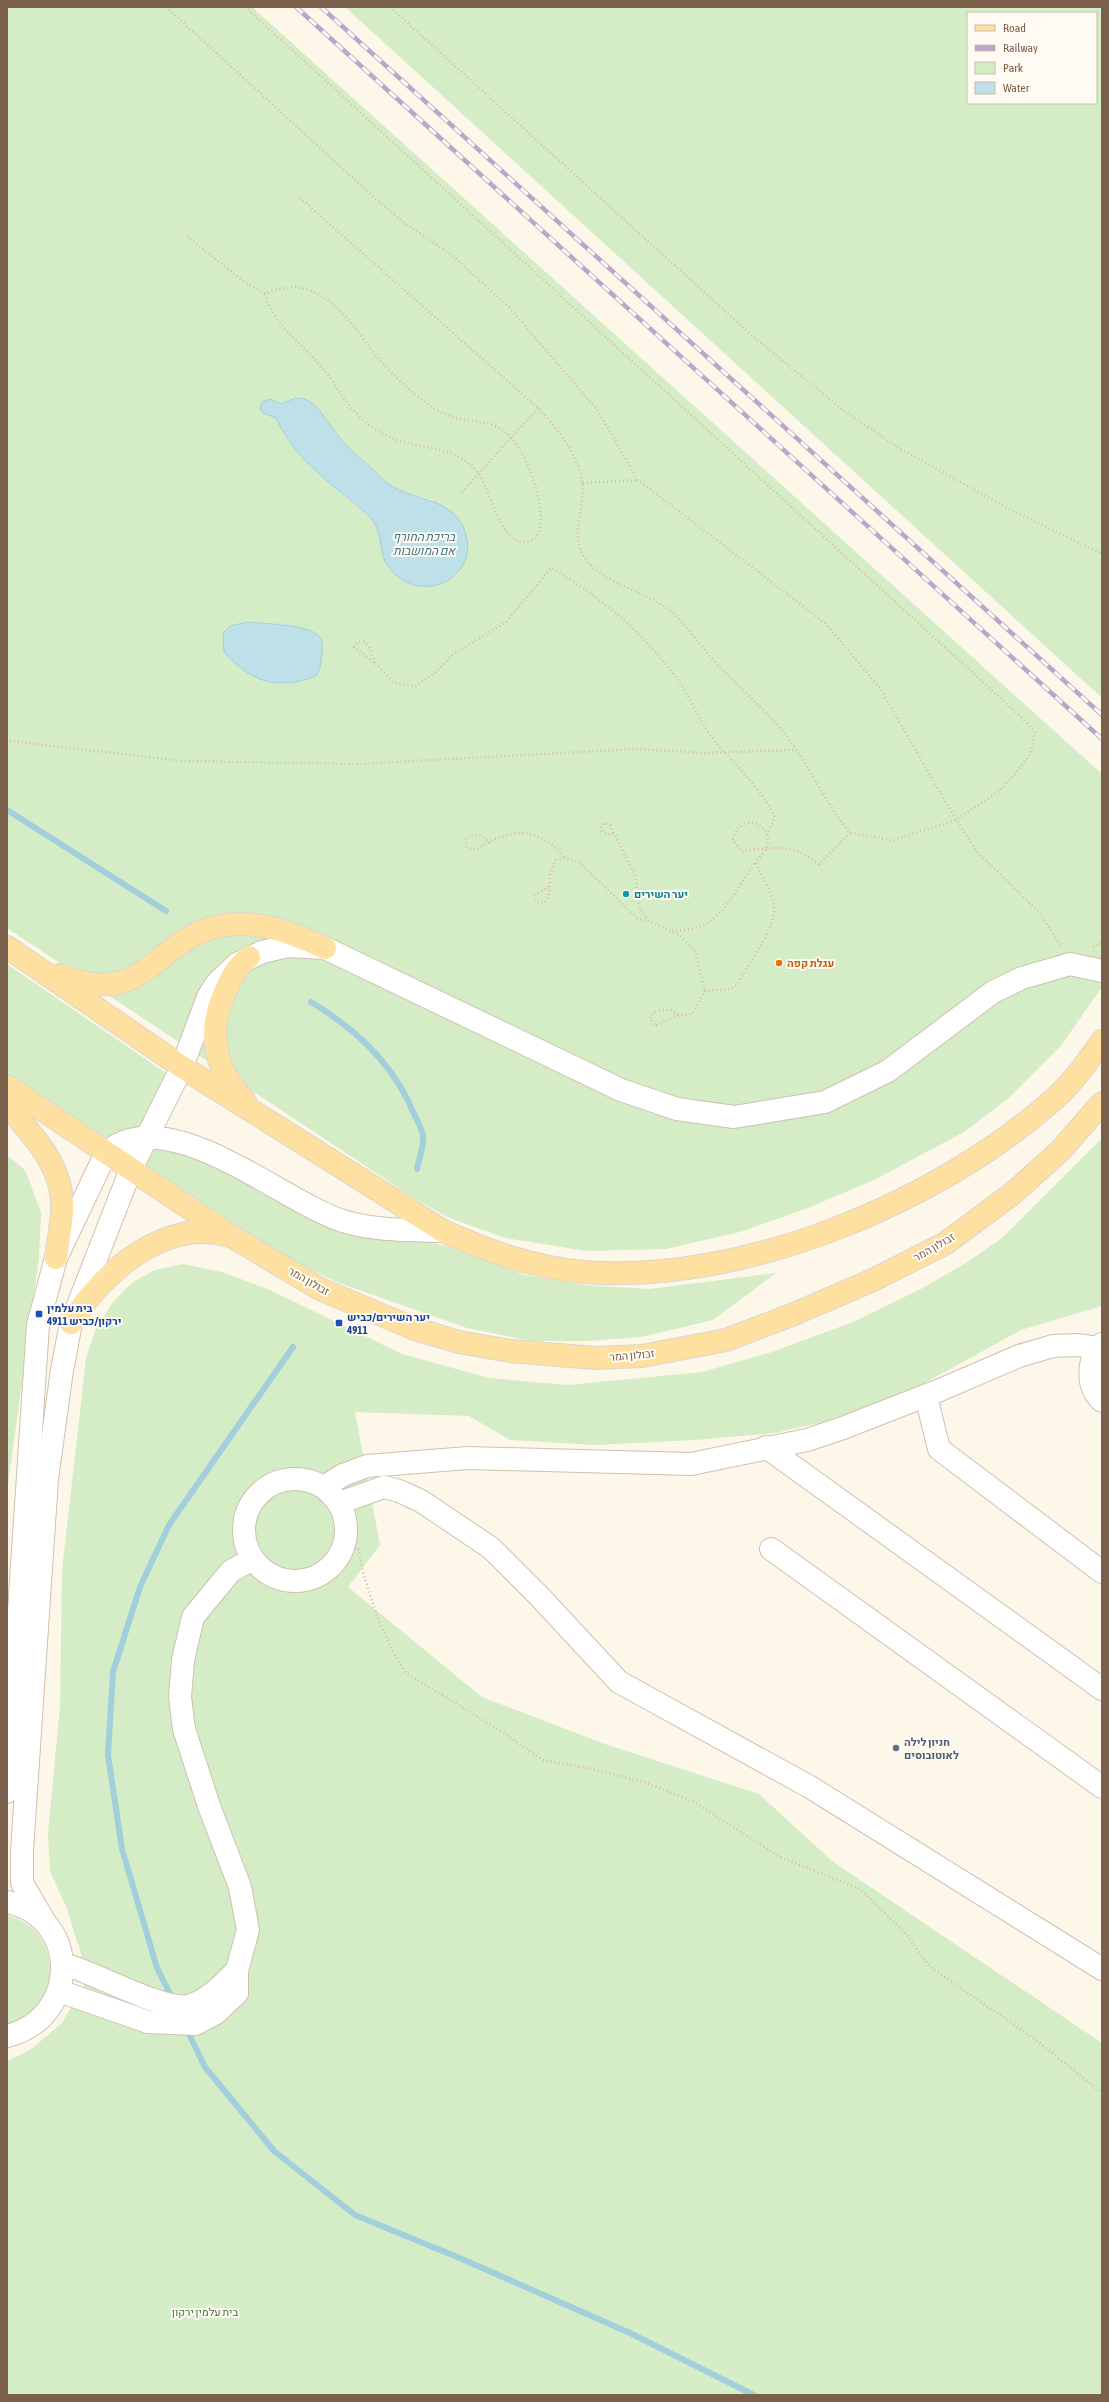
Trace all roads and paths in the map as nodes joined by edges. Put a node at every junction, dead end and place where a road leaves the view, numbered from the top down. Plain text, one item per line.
1 (166, 7) edge
2 (245, 7) edge
3 (390, 7) edge
4 (299, 197) dead end
5 (188, 236) dead end
6 (265, 294) junction
7 (538, 408) junction
8 (510, 436) junction
9 (480, 475) junction
10 (638, 480) junction
11 (583, 483) junction
12 (462, 492) dead end
13 (1102, 554) edge
14 (375, 663) junction
15 (10, 741) dead end
16 (796, 750) junction
17 (724, 752) junction
18 (956, 820) junction
19 (613, 833) junction
20 (850, 833) junction
21 (767, 834) junction
22 (490, 843) junction
23 (766, 850) junction
24 (564, 858) junction
25 (756, 862) junction
26 (548, 887) junction
27 (649, 921) junction
28 (671, 931) junction
29 (7, 947) edge
30 (325, 948) junction
31 (249, 957) junction
32 (27, 961) junction
33 (1070, 964) junction
34 (1102, 971) edge
35 (705, 991) junction
36 (678, 1016) junction
37 (1102, 1042) edge
38 (182, 1067) junction
39 (7, 1086) edge
40 (7, 1105) edge
41 (1101, 1105) edge
42 (268, 1123) junction
43 (144, 1138) junction
44 (106, 1153) junction
45 (131, 1169) junction
46 (443, 1231) junction
47 (231, 1236) junction
48 (56, 1258) junction
49 (71, 1323) junction
50 (1100, 1346) edge
51 (926, 1396) junction
52 (1102, 1401) edge
53 (766, 1447) junction
54 (324, 1487) junction
55 (339, 1503) junction
56 (343, 1549) junction
57 (771, 1549) dead end
58 (253, 1559) junction
59 (1102, 1572) edge
60 (1102, 1689) edge
61 (1102, 1786) edge
62 (7, 1792) edge
63 (7, 1902) edge
64 (46, 1924) junction
65 (63, 1964) junction
66 (1102, 1969) edge
67 (59, 1991) junction
68 (214, 2004) junction
69 (7, 2036) edge
70 (1102, 2093) edge

1 - 10 path
2 - 18 path
3 - 13 path
4 - 7 path
5 - 6 path
6 - 8 path
6 - 9 path
7 - 8 path
7 - 11 path
8 - 9 path
8 - 9 path
9 - 12 path
10 - 11 path
10 - 18 path
11 - 16 path
14 - 14 path
14 - 17 path
15 - 17 path
16 - 17 path
16 - 20 path
17 - 21 path
18 - 20 path
18 - 33 path
19 - 19 path
19 - 27 path
20 - 23 path
21 - 23 path
21 - 23 path
22 - 22 path
22 - 24 path
23 - 25 path
24 - 26 path
24 - 27 path
25 - 28 path
25 - 35 path
26 - 26 path
27 - 28 path
28 - 35 path
29 - 32 main road
30 - 31 street
30 - 32 main road
30 - 33 street
31 - 38 street
31 - 42 main road
32 - 38 main road
33 - 34 street
35 - 36 path
36 - 36 path
37 - 46 main road
38 - 42 main road
38 - 43 street
39 - 44 main road, זבולון המר
40 - 48 main road
41 - 47 main road, זבולון המר
42 - 46 main road
43 - 44 street
43 - 45 street
43 - 46 street
44 - 45 main road, זבולון המר
44 - 48 street
45 - 47 main road, זבולון המר
45 - 49 street
47 - 49 main road
48 - 62 street
49 - 64 street
50 - 51 street
50 - 52 street
51 - 53 street
51 - 59 street
53 - 54 street
53 - 60 street
54 - 55 street
54 - 58 street
55 - 56 street
55 - 66 street
56 - 58 street
56 - 70 path
57 - 61 street
58 - 68 street
63 - 64 street
64 - 65 street
65 - 67 street
65 - 68 street
67 - 68 street
67 - 69 street

